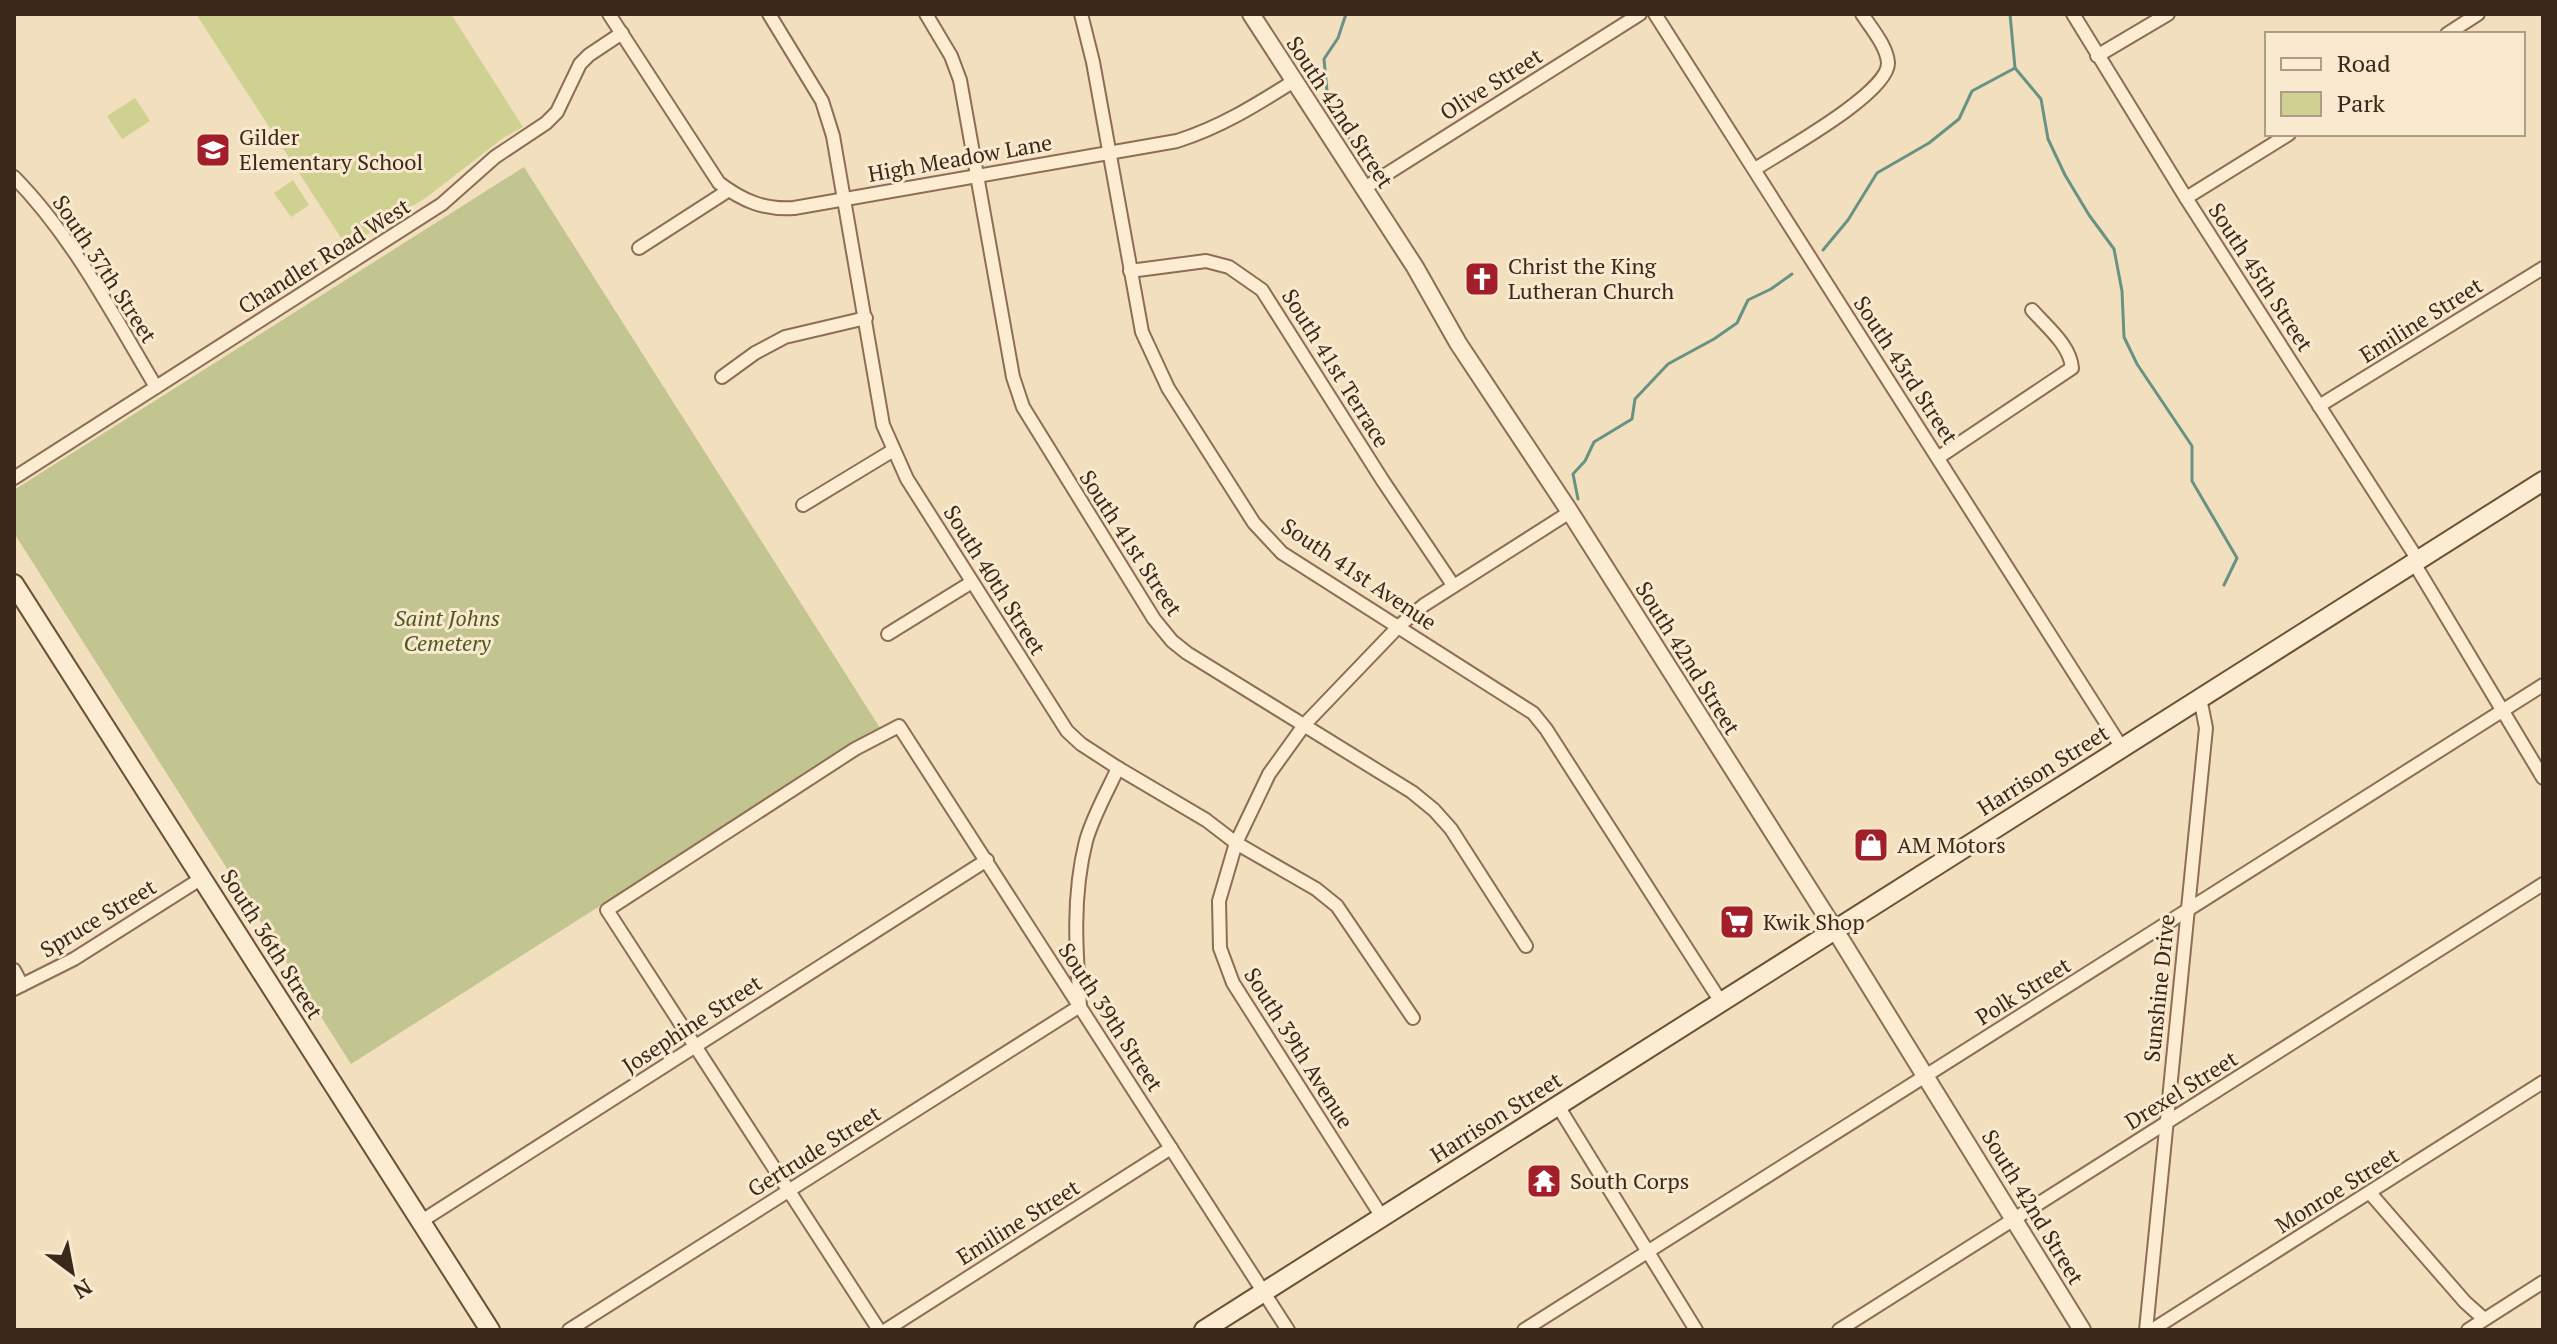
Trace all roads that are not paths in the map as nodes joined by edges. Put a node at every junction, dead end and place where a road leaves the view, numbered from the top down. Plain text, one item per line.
1 (609, 14) edge
2 (769, 14) edge
3 (926, 14) edge
4 (1081, 14) edge
5 (1251, 14) edge
6 (1640, 14) edge
7 (1655, 14) edge
8 (1862, 14) edge
9 (2073, 14) edge
10 (2168, 14) edge
11 (2478, 14) edge
12 (2450, 32) edge
13 (622, 33) junction
14 (2097, 56) junction
15 (1294, 81) junction
16 (2286, 136) edge
17 (1109, 152) junction
18 (1755, 169) junction
19 (977, 176) junction
20 (14, 177) edge
21 (1363, 189) junction
22 (729, 190) junction
23 (2186, 198) junction
24 (846, 199) junction
25 (639, 248) dead end
26 (2543, 268) edge
27 (1130, 271) junction
28 (2032, 310) dead end
29 (866, 318) junction
30 (722, 377) dead end
31 (156, 387) junction
32 (2319, 406) junction
33 (892, 451) junction
34 (1939, 457) junction
35 (14, 478) edge
36 (2543, 481) edge
37 (803, 505) dead end
38 (1570, 512) junction
39 (2416, 561) junction
40 (972, 582) junction
41 (14, 584) edge
42 (1453, 585) junction
43 (1399, 626) junction
44 (888, 634) dead end
45 (2543, 685) edge
46 (2200, 698) junction
47 (2502, 711) junction
48 (1305, 724) junction
49 (2122, 748) junction
50 (1118, 768) junction
51 (2543, 778) edge
52 (1236, 843) junction
53 (987, 860) junction
54 (202, 878) junction
55 (2543, 884) edge
56 (2187, 910) junction
57 (1835, 930) junction
58 (1526, 946) dead end
59 (14, 970) edge
60 (18, 987) edge
61 (1721, 1002) junction
62 (1080, 1006) junction
63 (1413, 1018) dead end
64 (695, 1046) junction
65 (1927, 1076) junction
66 (2543, 1082) edge
67 (1558, 1106) junction
68 (2166, 1123) junction
69 (1171, 1148) junction
70 (788, 1191) junction
71 (2370, 1193) junction
72 (1382, 1217) junction
73 (2015, 1219) junction
74 (420, 1222) junction
75 (1648, 1253) junction
76 (2543, 1282) edge
77 (1264, 1292) junction
78 (2484, 1319) junction
79 (490, 1330) edge
80 (569, 1330) edge
81 (879, 1330) edge
82 (886, 1330) edge
83 (1204, 1330) edge
84 (1288, 1330) edge
85 (1524, 1330) edge
86 (1696, 1330) edge
87 (1839, 1330) edge
88 (2082, 1330) edge
89 (2146, 1330) edge
90 (2152, 1330) edge
91 (2468, 1330) edge

1 - 13 street
2 - 24 street, South 40th Street
3 - 19 street, South 41st Street
4 - 17 street, South 41st Avenue
5 - 15 street, South 42nd Street
6 - 21 street, Olive Street
7 - 18 street, South 43rd Street
8 - 18 street
9 - 14 street, South 45th Street
10 - 14 street
11 - 12 street
13 - 22 street
13 - 31 street, Chandler Road West
14 - 23 street, South 45th Street
15 - 17 street, High Meadow Lane
15 - 21 street, South 42nd Street
16 - 23 street
17 - 19 street, High Meadow Lane
17 - 27 street, South 41st Avenue
18 - 34 street, South 43rd Street
19 - 24 street, High Meadow Lane
19 - 48 street, South 41st Street
20 - 31 street, South 37th Street
21 - 38 street, South 42nd Street
22 - 24 street, High Meadow Lane
22 - 25 street
23 - 32 street, South 45th Street
24 - 29 street, South 40th Street
26 - 32 street, Emiline Street
27 - 42 street, South 41st Terrace
27 - 43 street, South 41st Avenue
28 - 34 street
29 - 30 street
29 - 33 street, South 40th Street
31 - 35 street, Chandler Road West
32 - 39 street, South 45th Street
33 - 37 street
33 - 40 street, South 40th Street
34 - 49 street, South 43rd Street
36 - 39 main road, Harrison Street
38 - 42 street, South 39th Avenue
38 - 57 street, South 42nd Street
39 - 46 main road, Harrison Street
39 - 47 street, South 45th Street
40 - 44 street
40 - 50 street, South 40th Street
41 - 54 main road, South 36th Street
42 - 43 street, South 39th Avenue
43 - 48 street, South 39th Avenue
43 - 61 street, South 41st Avenue
45 - 47 street, Polk Street
46 - 49 main road, Harrison Street
46 - 56 street, Sunshine Drive
47 - 51 street, South 45th Street
47 - 56 street, Polk Street
48 - 52 street, South 39th Avenue
48 - 58 street, South 41st Street
49 - 57 main road, Harrison Street
50 - 52 street, South 40th Street
50 - 62 street
52 - 63 street, South 40th Street
52 - 72 street, South 39th Avenue
53 - 62 street, South 39th Street
53 - 64 street, Josephine Street
53 - 64 street, South 39th Street
54 - 60 street, Spruce Street
54 - 74 main road, South 36th Street
55 - 68 street, Drexel Street
56 - 65 street, Polk Street
56 - 68 street, Sunshine Drive
57 - 61 main road, Harrison Street
57 - 65 street, South 42nd Street
59 - 60 street
61 - 67 main road, Harrison Street
62 - 69 street, South 39th Street
62 - 70 street, Gertrude Street
64 - 70 street
64 - 74 street, Josephine Street
65 - 73 street, South 42nd Street
65 - 75 street, Polk Street
66 - 71 street, Monroe Street
67 - 72 main road, Harrison Street
67 - 75 street
68 - 73 street, Drexel Street
68 - 89 street, Sunshine Drive
69 - 77 street, South 39th Street
69 - 82 street, Emiline Street
70 - 80 street, Gertrude Street
70 - 81 street
71 - 78 street
71 - 90 street, Monroe Street
72 - 77 main road, Harrison Street
73 - 87 street, Drexel Street
73 - 88 street, South 42nd Street
74 - 79 main road, South 36th Street
75 - 85 street, Polk Street
75 - 86 street
76 - 78 street
77 - 83 main road, Harrison Street
77 - 84 street, South 39th Street
78 - 91 street

